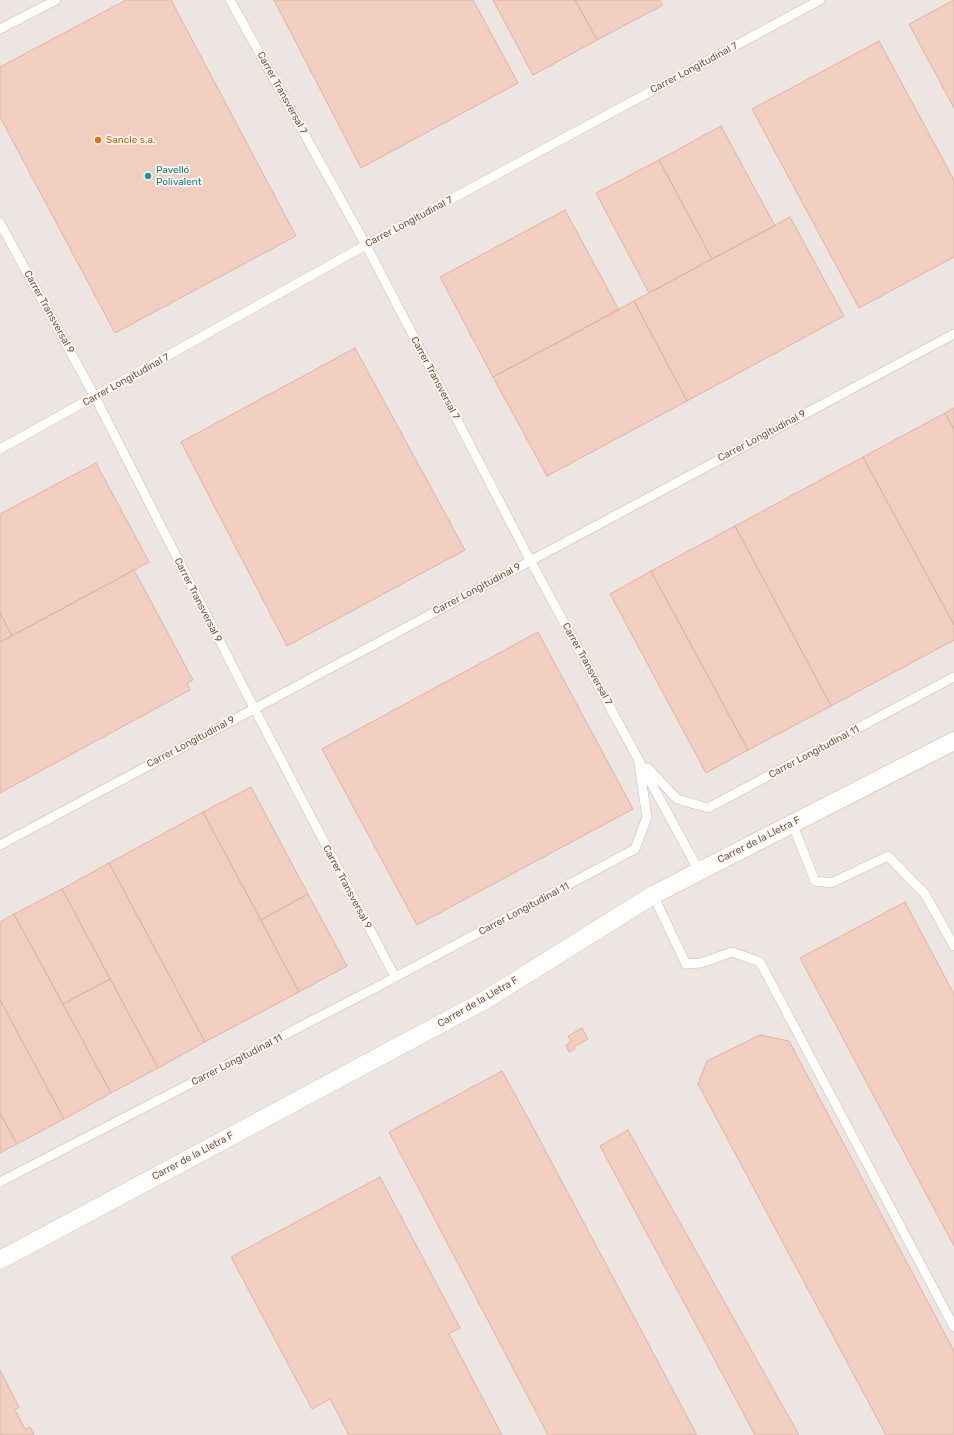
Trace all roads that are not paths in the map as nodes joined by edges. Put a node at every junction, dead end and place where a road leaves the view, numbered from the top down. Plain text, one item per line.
1 (56, 0) edge
2 (230, 0) edge
3 (820, 0) edge
4 (0, 29) edge
5 (0, 223) edge
6 (366, 245) junction
7 (954, 334) edge
8 (95, 397) junction
9 (0, 449) edge
10 (530, 560) junction
11 (954, 677) edge
12 (254, 708) junction
13 (954, 741) edge
14 (638, 757) junction
15 (792, 823) junction
16 (0, 845) edge
17 (699, 870) junction
18 (653, 895) junction
19 (954, 946) edge
20 (395, 977) junction
21 (0, 1182) edge
22 (0, 1260) edge
23 (954, 1327) edge

1 - 4 lane
2 - 6 lane, Carrer Transversal 7
3 - 6 lane, Carrer Longitudinal 7
5 - 8 lane, Carrer Transversal 9
6 - 8 lane, Carrer Longitudinal 7
6 - 10 lane, Carrer Transversal 7
7 - 10 lane, Carrer Longitudinal 9
8 - 9 lane, Carrer Longitudinal 7
8 - 12 lane, Carrer Transversal 9
10 - 12 lane, Carrer Longitudinal 9
10 - 14 lane, Carrer Transversal 7
11 - 14 lane, Carrer Longitudinal 11
12 - 16 lane, Carrer Longitudinal 9
12 - 20 lane, Carrer Transversal 9
13 - 15 street, Carrer de la Lletra F
14 - 17 lane
14 - 20 lane, Carrer Longitudinal 11
15 - 17 street, Carrer de la Lletra F
15 - 19 lane
17 - 18 street, Carrer de la Lletra F
18 - 22 street, Carrer de la Lletra F
18 - 23 lane
20 - 21 lane, Carrer Longitudinal 11

